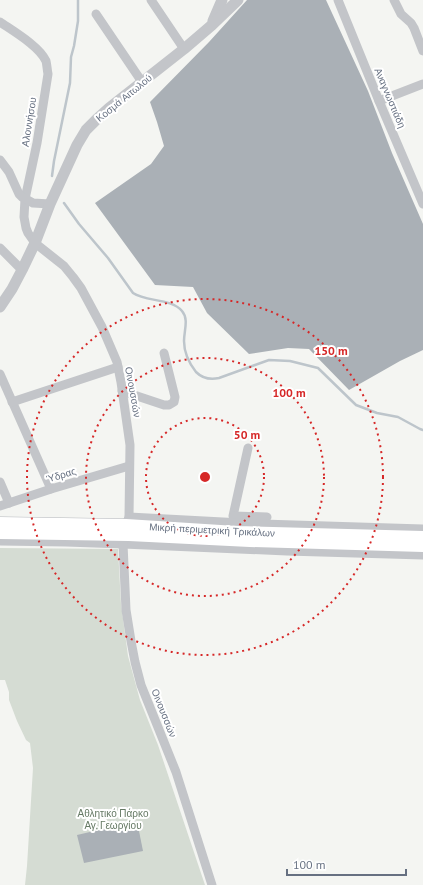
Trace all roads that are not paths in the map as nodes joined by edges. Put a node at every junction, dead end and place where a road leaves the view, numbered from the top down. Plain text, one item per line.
1 (151, 0) edge
2 (222, 0) edge
3 (233, 0) edge
4 (237, 0) edge
5 (338, 0) edge
6 (394, 0) edge
7 (96, 14) dead end
8 (0, 22) edge
9 (212, 25) junction
10 (420, 36) edge
11 (184, 49) junction
12 (423, 50) edge
13 (142, 82) junction
14 (423, 84) edge
15 (379, 101) junction
16 (0, 160) edge
17 (26, 199) junction
18 (50, 204) junction
19 (423, 204) edge
20 (35, 243) junction
21 (0, 248) edge
22 (22, 270) junction
23 (0, 307) edge
24 (164, 353) dead end
25 (118, 367) junction
26 (0, 374) edge
27 (122, 391) junction
28 (12, 402) junction
29 (248, 448) dead end
30 (130, 466) junction
31 (0, 482) edge
32 (50, 489) junction
33 (4, 504) edge
34 (233, 516) junction
35 (267, 517) dead end
36 (128, 519) junction
37 (0, 523) edge
38 (423, 529) edge
39 (0, 533) edge
40 (423, 537) edge
41 (0, 541) edge
42 (123, 544) junction
43 (423, 546) edge
44 (423, 555) edge
45 (212, 885) edge

1 - 11 street
2 - 9 street
3 - 4 street
4 - 9 street, Κοσμά Αιτωλού
5 - 15 street, Αναγνωστιάδη
6 - 10 street
7 - 13 street
8 - 17 street, Αλοννήσου
9 - 11 street, Κοσμά Αιτωλού
10 - 12 street
11 - 13 street, Κοσμά Αιτωλού
13 - 18 street, Κοσμά Αιτωλού
14 - 15 street
15 - 19 street, Αναγνωστιάδη
16 - 17 street
17 - 18 street
17 - 20 street, Αλοννήσου
18 - 20 street, Κοσμά Αιτωλού
20 - 22 street, Κοσμά Αιτωλού
20 - 25 street, Οινουσσών
21 - 22 street
22 - 23 street, Κοσμά Αιτωλού
24 - 27 street
25 - 27 street, Οινουσσών
25 - 28 street
26 - 28 street
27 - 30 street, Οινουσσών
28 - 32 street
29 - 34 street
30 - 32 street, Ύδρας
30 - 36 street, Οινουσσών
31 - 33 street
32 - 33 street, Ύδρας
34 - 35 street
34 - 36 street
36 - 37 main road, Μικρή περιμετρική Τρικάλων
36 - 38 street
36 - 40 main road, Μικρή περιμετρική Τρικάλων
39 - 43 main road, Μικρή περιμετρική Τρικάλων
41 - 42 street
42 - 44 street
42 - 45 street, Οινουσσών

